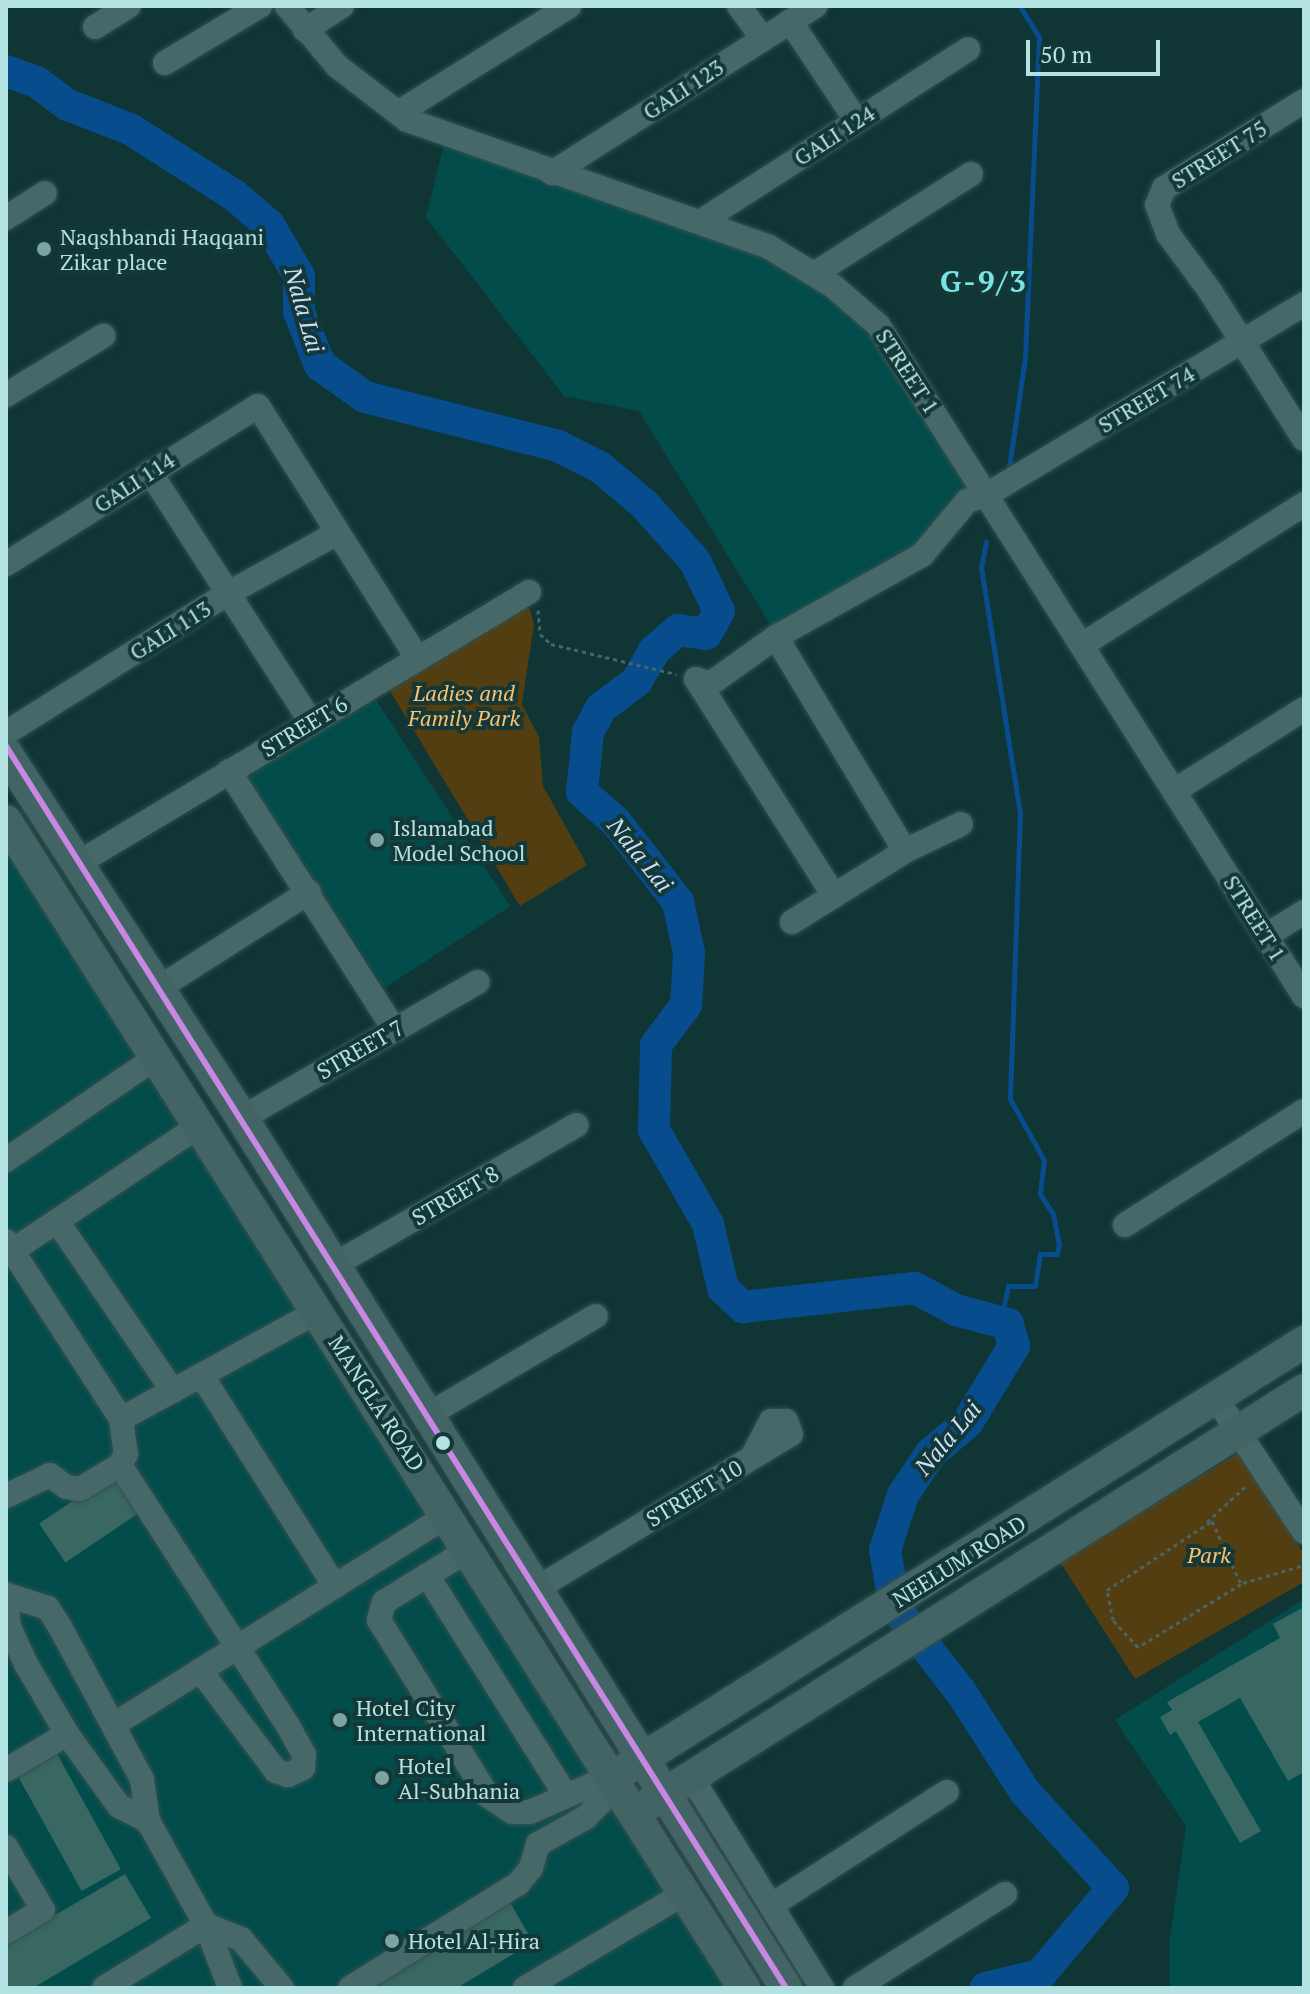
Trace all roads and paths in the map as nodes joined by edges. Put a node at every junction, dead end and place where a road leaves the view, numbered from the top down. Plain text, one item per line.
1 (129, 6) edge
2 (260, 6) edge
3 (287, 6) edge
4 (342, 6) edge
5 (569, 6) edge
6 (739, 6) edge
7 (815, 6) edge
8 (790, 21) junction
9 (95, 27) dead end
10 (305, 30) junction
11 (762, 38) junction
12 (968, 49) dead end
13 (165, 63) dead end
14 (1304, 101) edge
15 (398, 113) junction
16 (856, 120) junction
17 (552, 173) junction
18 (971, 174) dead end
19 (45, 193) dead end
20 (6, 218) edge
21 (700, 222) junction
22 (814, 274) junction
23 (1304, 304) edge
24 (103, 336) dead end
25 (1243, 341) junction
26 (6, 395) edge
27 (1304, 439) edge
28 (150, 472) junction
29 (988, 494) junction
30 (1304, 504) edge
31 (337, 533) junction
32 (6, 564) edge
33 (529, 592) joint
34 (227, 594) junction
35 (776, 637) junction
36 (1082, 645) junction
37 (416, 656) junction
38 (696, 679) junction
39 (1304, 709) edge
40 (311, 722) junction
41 (7, 746) edge
42 (229, 771) junction
43 (16, 786) edge
44 (1174, 791) junction
45 (6, 821) edge
46 (961, 824) dead end
47 (905, 851) junction
48 (80, 862) junction
49 (309, 892) junction
50 (834, 896) junction
51 (1304, 912) edge
52 (792, 922) dead end
53 (1266, 936) junction
54 (478, 982) dead end
55 (159, 988) junction
56 (1304, 996) edge
57 (394, 1029) junction
58 (158, 1056) junction
59 (1304, 1111) edge
60 (202, 1124) junction
61 (576, 1125) dead end
62 (248, 1128) junction
63 (223, 1158) junction
64 (6, 1160) edge
65 (57, 1221) junction
66 (1125, 1225) dead end
67 (9, 1246) edge
68 (334, 1265) junction
69 (318, 1311) junction
70 (596, 1316) dead end
71 (1304, 1342) edge
72 (202, 1376) junction
73 (1304, 1390) edge
74 (173, 1391) junction
75 (1216, 1398) junction
76 (422, 1410) junction
77 (121, 1419) junction
78 (388, 1420) junction
79 (1241, 1431) junction
80 (752, 1457) dead end
81 (120, 1465) junction
82 (1263, 1470) junction
83 (6, 1496) edge
84 (448, 1515) junction
85 (1205, 1523) junction
86 (1304, 1532) edge
87 (470, 1549) junction
88 (1304, 1565) edge
89 (427, 1575) junction
90 (1241, 1584) junction
91 (335, 1586) junction
92 (536, 1589) junction
93 (6, 1594) edge
94 (239, 1646) junction
95 (200, 1670) junction
96 (115, 1724) junction
97 (67, 1734) junction
98 (642, 1761) junction
99 (6, 1770) edge
100 (612, 1776) junction
101 (678, 1784) junction
102 (947, 1792) dead end
103 (566, 1796) junction
104 (636, 1812) junction
105 (148, 1821) junction
106 (6, 1847) edge
107 (685, 1893) junction
108 (1005, 1894) dead end
109 (772, 1905) junction
110 (206, 1925) junction
111 (6, 1932) edge
112 (530, 1987) edge
113 (104, 1988) edge
114 (230, 1988) edge
115 (282, 1988) edge
116 (350, 1988) edge
117 (744, 1988) edge
118 (786, 1988) edge
119 (822, 1988) edge
120 (855, 1988) edge

1 - 9 street
2 - 13 street
3 - 10 street, STREET 1
4 - 10 street
5 - 15 street
6 - 11 street
7 - 8 street, GALI 123
8 - 11 street, GALI 123
8 - 16 street
10 - 15 street, STREET 1
11 - 17 street, GALI 123
12 - 16 street, GALI 124
14 - 25 street, STREET 75
15 - 17 street, STREET 1
16 - 21 street, GALI 124
17 - 21 street, STREET 1
18 - 22 street
19 - 20 street
21 - 22 street, STREET 1
22 - 29 street, STREET 1
23 - 25 street, STREET 74
24 - 26 street
25 - 27 street, STREET 75
25 - 29 street, STREET 74
28 - 31 street, GALI 114
28 - 32 street, GALI 114
28 - 34 street
29 - 35 street, STREET 74
29 - 36 street, STREET 1
30 - 36 street
31 - 34 street, GALI 113
31 - 37 street
33 - 37 street, STREET 6
33 - 38 path
34 - 40 street
34 - 41 street, GALI 113
35 - 38 street, STREET 74
35 - 47 street
36 - 44 street, STREET 1
37 - 40 street, STREET 6
38 - 50 street
39 - 44 street
40 - 42 street, STREET 6
41 - 43 main road, MANGLA ROAD
42 - 48 street, STREET 6
42 - 49 street
43 - 48 main road, MANGLA ROAD
44 - 53 street, STREET 1
45 - 58 main road, MANGLA ROAD
46 - 47 street
47 - 50 street
48 - 55 main road, MANGLA ROAD
49 - 55 street
49 - 57 street
50 - 52 street
51 - 53 street
53 - 56 street, STREET 1
54 - 57 street, STREET 7
55 - 62 main road, MANGLA ROAD
57 - 62 street, STREET 7
58 - 60 main road, MANGLA ROAD
58 - 64 street
59 - 66 street
60 - 63 main road, MANGLA ROAD
60 - 65 street
61 - 68 street, STREET 8
62 - 63 street, STREET 7
62 - 68 main road, MANGLA ROAD
63 - 69 main road, MANGLA ROAD
65 - 67 street
65 - 74 street
67 - 77 street
68 - 76 main road, MANGLA ROAD
69 - 72 street
69 - 78 main road, MANGLA ROAD
70 - 76 street
71 - 75 main road, NEELUM ROAD
72 - 74 street
72 - 91 street
73 - 79 main road, NEELUM ROAD
74 - 77 street
75 - 79 street
75 - 98 main road, NEELUM ROAD
76 - 78 street
76 - 92 main road, MANGLA ROAD
77 - 81 street
78 - 84 main road, MANGLA ROAD
79 - 82 street
79 - 101 main road, NEELUM ROAD
80 - 92 street, STREET 10
81 - 83 street
81 - 94 street
82 - 85 path
82 - 86 street
84 - 87 main road, MANGLA ROAD
84 - 91 street
85 - 90 path
85 - 90 path
87 - 89 street
87 - 100 main road, MANGLA ROAD
88 - 90 path
89 - 103 street
89 - 103 street
91 - 94 street
92 - 98 main road, MANGLA ROAD
93 - 96 street
93 - 97 street
94 - 95 street
94 - 95 street
95 - 96 street
96 - 105 street
97 - 99 street
97 - 105 street
98 - 100 main road, NEELUM ROAD
98 - 101 main road, MANGLA ROAD
100 - 103 street
100 - 104 main road, MANGLA ROAD
100 - 116 street
101 - 104 main road, NEELUM ROAD
101 - 109 street
101 - 118 main road, MANGLA ROAD
102 - 109 street
104 - 107 main road, MANGLA ROAD
105 - 110 street
106 - 111 street
107 - 112 street
107 - 117 main road, MANGLA ROAD
108 - 120 street
109 - 119 street
110 - 113 street
110 - 114 street
110 - 115 street

